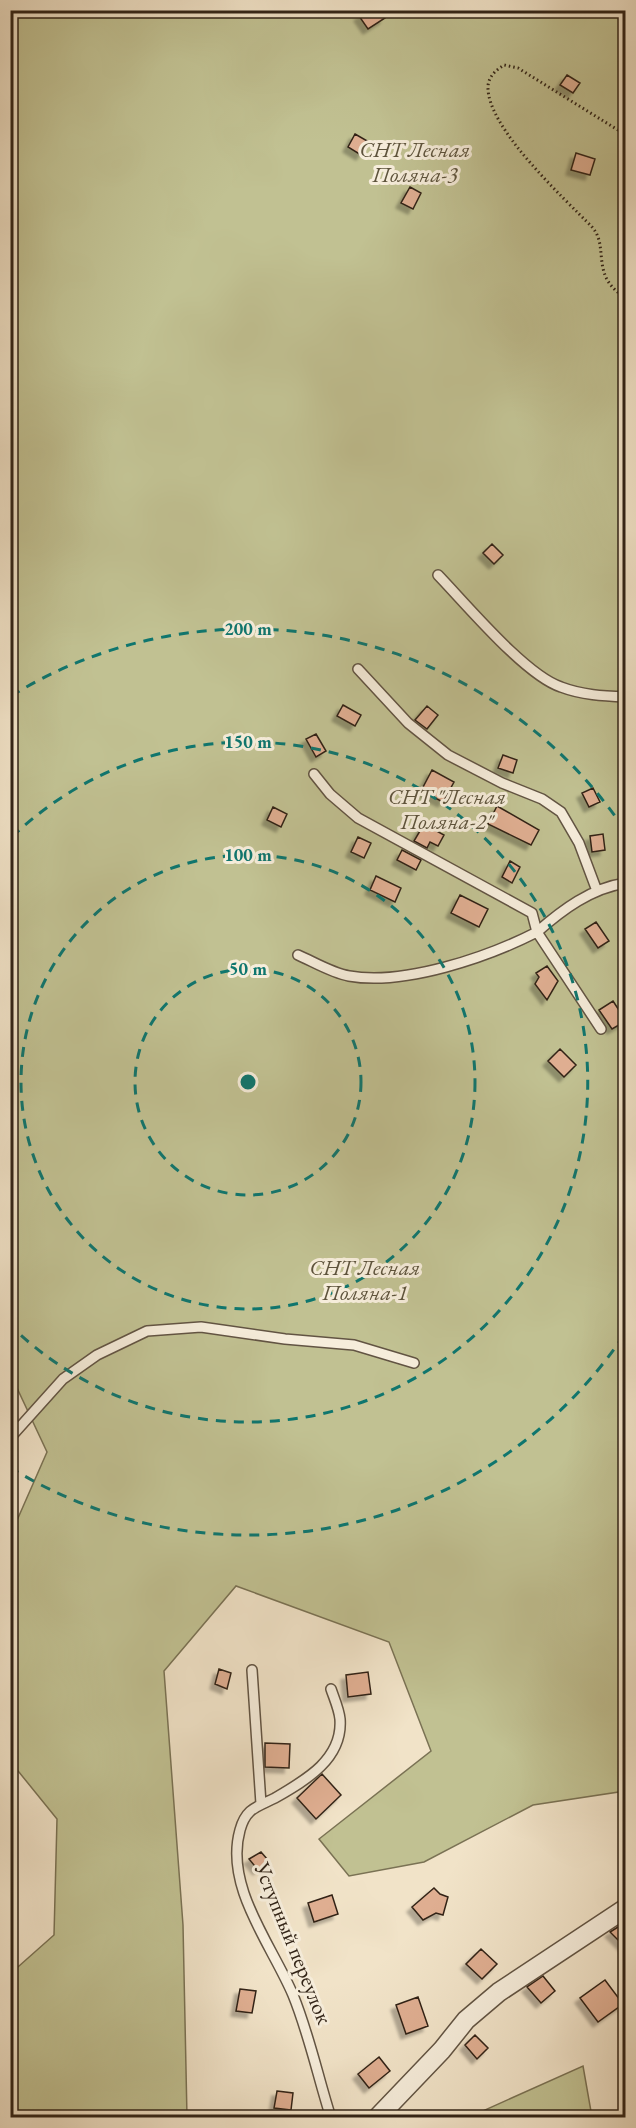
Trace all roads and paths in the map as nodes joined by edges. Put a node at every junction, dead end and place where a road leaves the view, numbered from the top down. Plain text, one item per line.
1 (626, 135) edge
2 (626, 298) edge
3 (438, 575) dead end
4 (358, 669) dead end
5 (626, 697) edge
6 (314, 774) dead end
7 (626, 884) edge
8 (597, 891) junction
9 (537, 932) junction
10 (298, 955) dead end
11 (601, 1029) dead end
12 (414, 1364) dead end
13 (10, 1438) edge
14 (252, 1670) dead end
15 (331, 1689) dead end
16 (261, 1804) junction
17 (626, 1908) edge
18 (331, 2118) edge
19 (377, 2118) edge

1 - 2 path
3 - 5 lane
4 - 8 lane
6 - 9 lane
7 - 8 lane
8 - 9 lane
9 - 10 lane
9 - 11 lane
12 - 13 lane
14 - 16 lane
15 - 16 lane, Уступный переулок
16 - 18 lane, Уступный переулок
17 - 19 street

